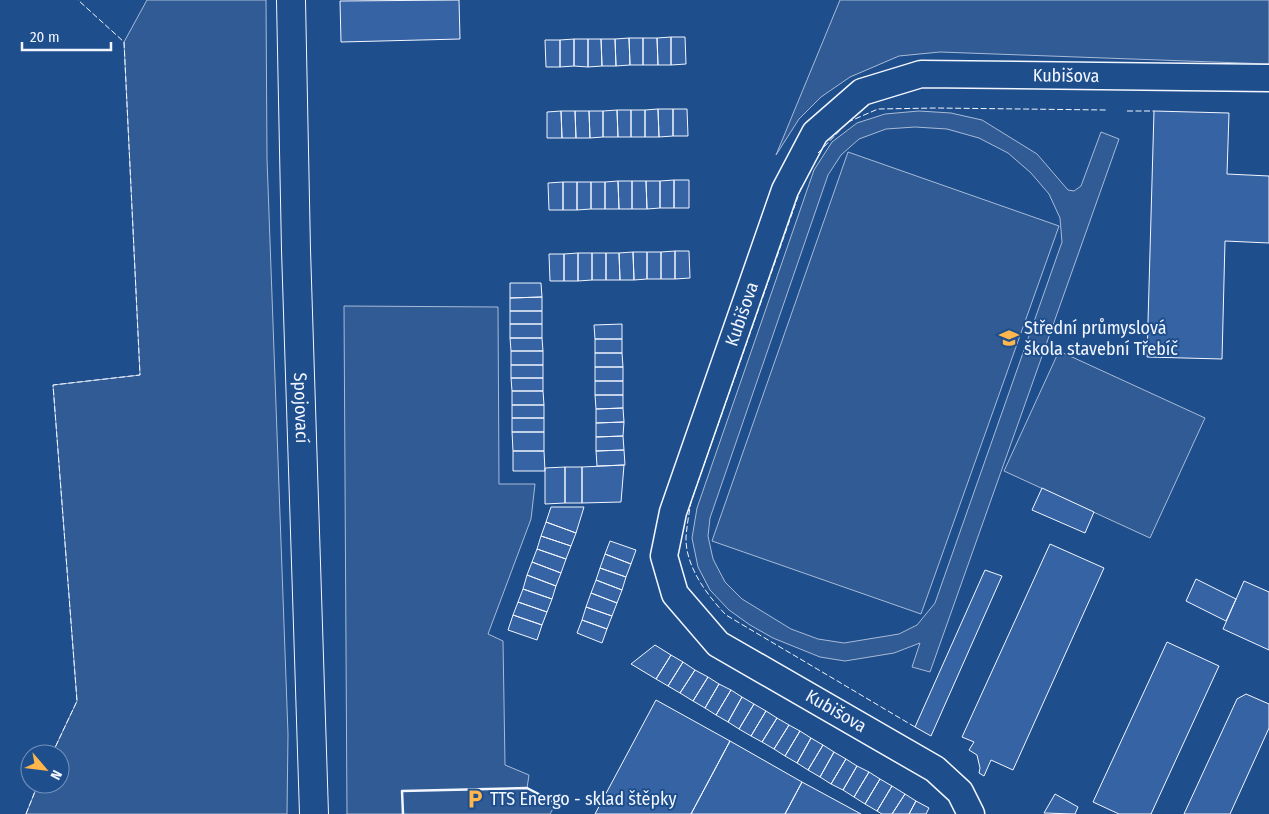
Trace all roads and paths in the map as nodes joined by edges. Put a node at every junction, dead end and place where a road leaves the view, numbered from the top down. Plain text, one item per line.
1 (291, 0) edge
2 (1269, 78) edge
3 (314, 814) edge
4 (970, 814) edge

1 - 3 main road, Spojovací
2 - 4 street, Kubišova

